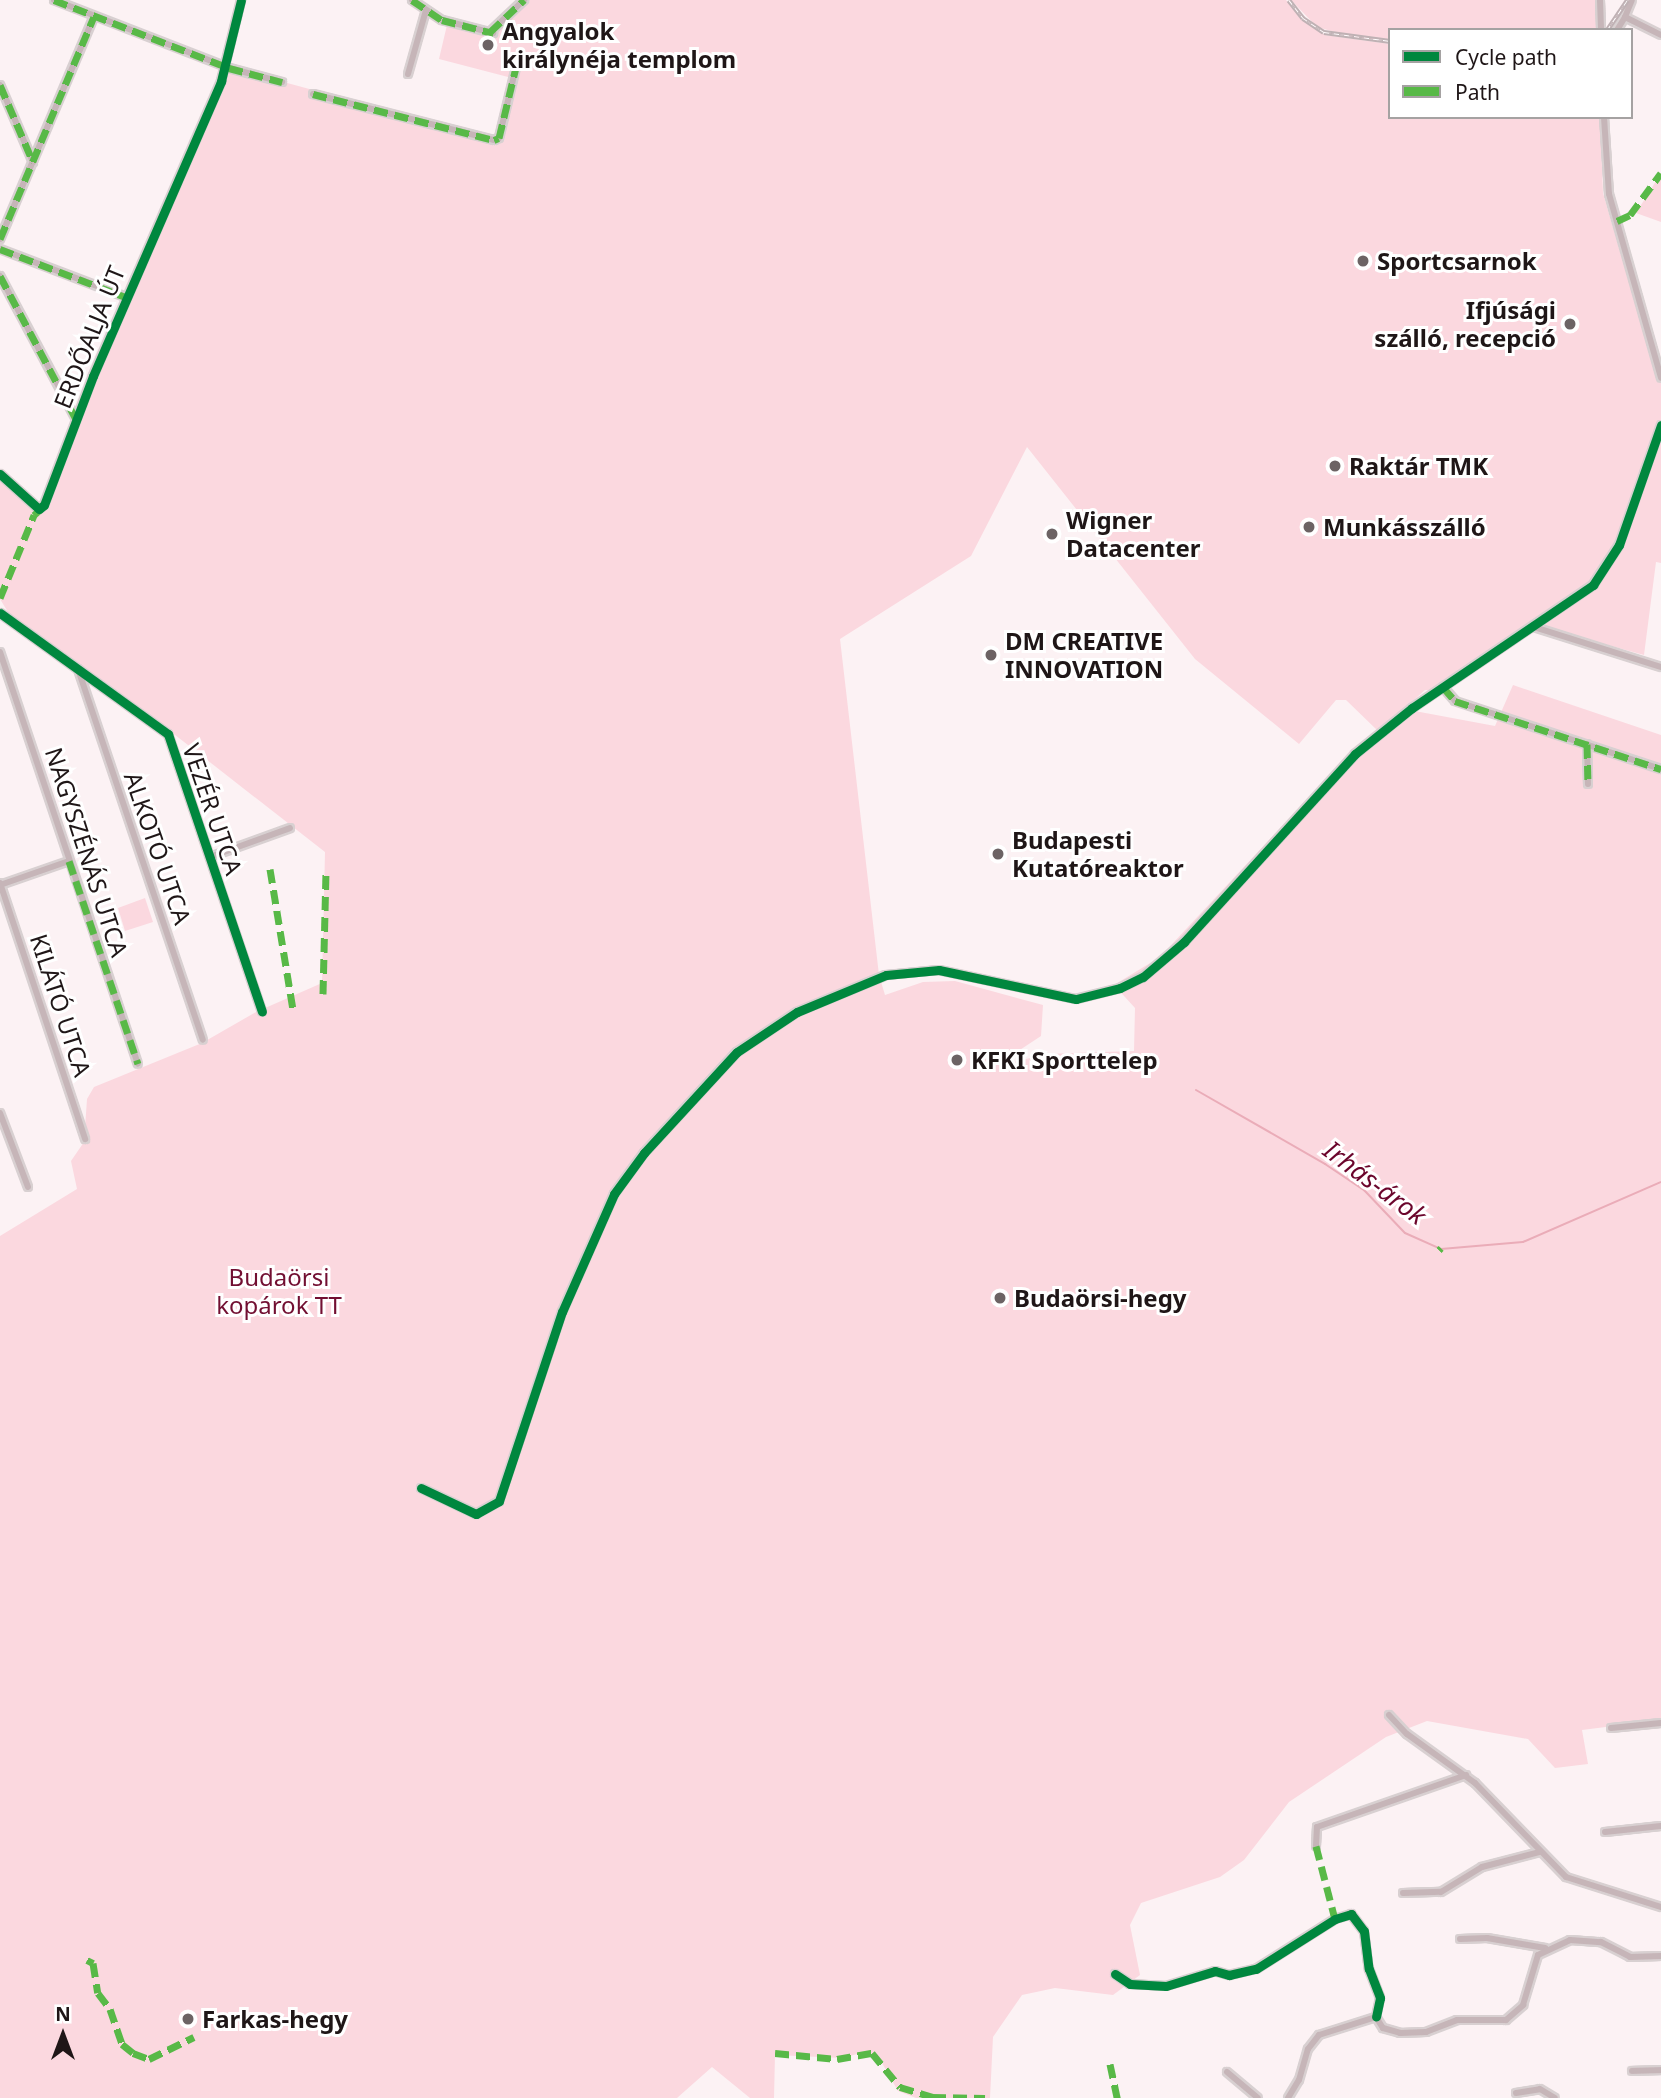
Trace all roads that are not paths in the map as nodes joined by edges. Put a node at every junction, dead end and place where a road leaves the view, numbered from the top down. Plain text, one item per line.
1 (54, 0) edge
2 (241, 0) edge
3 (412, 0) edge
4 (524, 0) edge
5 (1600, 0) edge
6 (1632, 0) edge
7 (426, 10) junction
8 (94, 16) junction
9 (1625, 17) junction
10 (1601, 28) edge
11 (1618, 28) edge
12 (1661, 35) edge
13 (224, 66) junction
14 (516, 67) dead end
15 (408, 74) dead end
16 (282, 82) dead end
17 (0, 85) edge
18 (313, 93) dead end
19 (1604, 119) edge
20 (33, 162) junction
21 (0, 239) edge
22 (0, 249) edge
23 (0, 276) edge
24 (126, 297) junction
25 (1661, 378) edge
26 (76, 419) junction
27 (1661, 425) edge
28 (0, 474) edge
29 (0, 614) edge
30 (1534, 626) junction
31 (0, 652) edge
32 (77, 667) junction
33 (1661, 667) edge
34 (1443, 687) junction
35 (1587, 744) junction
36 (1598, 748) junction
37 (1590, 754) junction
38 (1661, 769) edge
39 (1588, 784) dead end
40 (290, 828) dead end
41 (210, 857) junction
42 (69, 861) junction
43 (0, 885) edge
44 (261, 1012) dead end
45 (203, 1040) dead end
46 (138, 1064) dead end
47 (0, 1113) edge
48 (85, 1139) dead end
49 (29, 1187) dead end
50 (421, 1488) dead end
51 (1389, 1715) dead end
52 (1661, 1723) edge
53 (1611, 1728) dead end
54 (1465, 1775) junction
55 (1661, 1826) edge
56 (1605, 1832) dead end
57 (1316, 1846) dead end
58 (1539, 1852) junction
59 (1403, 1893) dead end
60 (1661, 1907) edge
61 (1461, 1939) dead end
62 (1545, 1948) junction
63 (1661, 1956) edge
64 (1115, 1974) dead end
65 (1376, 2017) junction
66 (1661, 2070) edge
67 (1632, 2071) dead end
68 (1227, 2072) dead end
69 (1516, 2093) dead end
70 (1258, 2098) edge
71 (1288, 2098) edge
72 (1555, 2098) edge

1 - 8 street
2 - 13 street, ERDŐALJA ÚT
3 - 7 street
4 - 7 street
5 - 10 street
6 - 9 street
7 - 15 street
8 - 13 street
8 - 20 street
9 - 11 street
9 - 12 street
13 - 16 street
13 - 24 street, ERDŐALJA ÚT
14 - 18 street
17 - 20 street
19 - 25 street
20 - 21 street
22 - 24 street
23 - 26 street
24 - 26 street, ERDŐALJA ÚT
26 - 28 street, ERDŐALJA ÚT
27 - 30 street
29 - 32 street, VEZÉR UTCA
30 - 33 street
30 - 34 street
31 - 42 street, NAGYSZÉNÁS UTCA
32 - 41 street, VEZÉR UTCA
32 - 45 street, ALKOTÓ UTCA
34 - 35 street
34 - 50 street
35 - 36 street
35 - 37 street
36 - 37 street
36 - 38 street
37 - 39 street
40 - 41 street
41 - 44 street, VEZÉR UTCA
42 - 43 street
42 - 46 street, NAGYSZÉNÁS UTCA
43 - 48 street, KILÁTÓ UTCA
47 - 49 street
51 - 54 street
52 - 53 street
54 - 57 street
54 - 58 street
55 - 56 street
58 - 59 street
58 - 60 street
61 - 62 street
62 - 63 street
62 - 65 street
64 - 65 street
65 - 71 street
66 - 67 street
68 - 70 street
69 - 72 street

